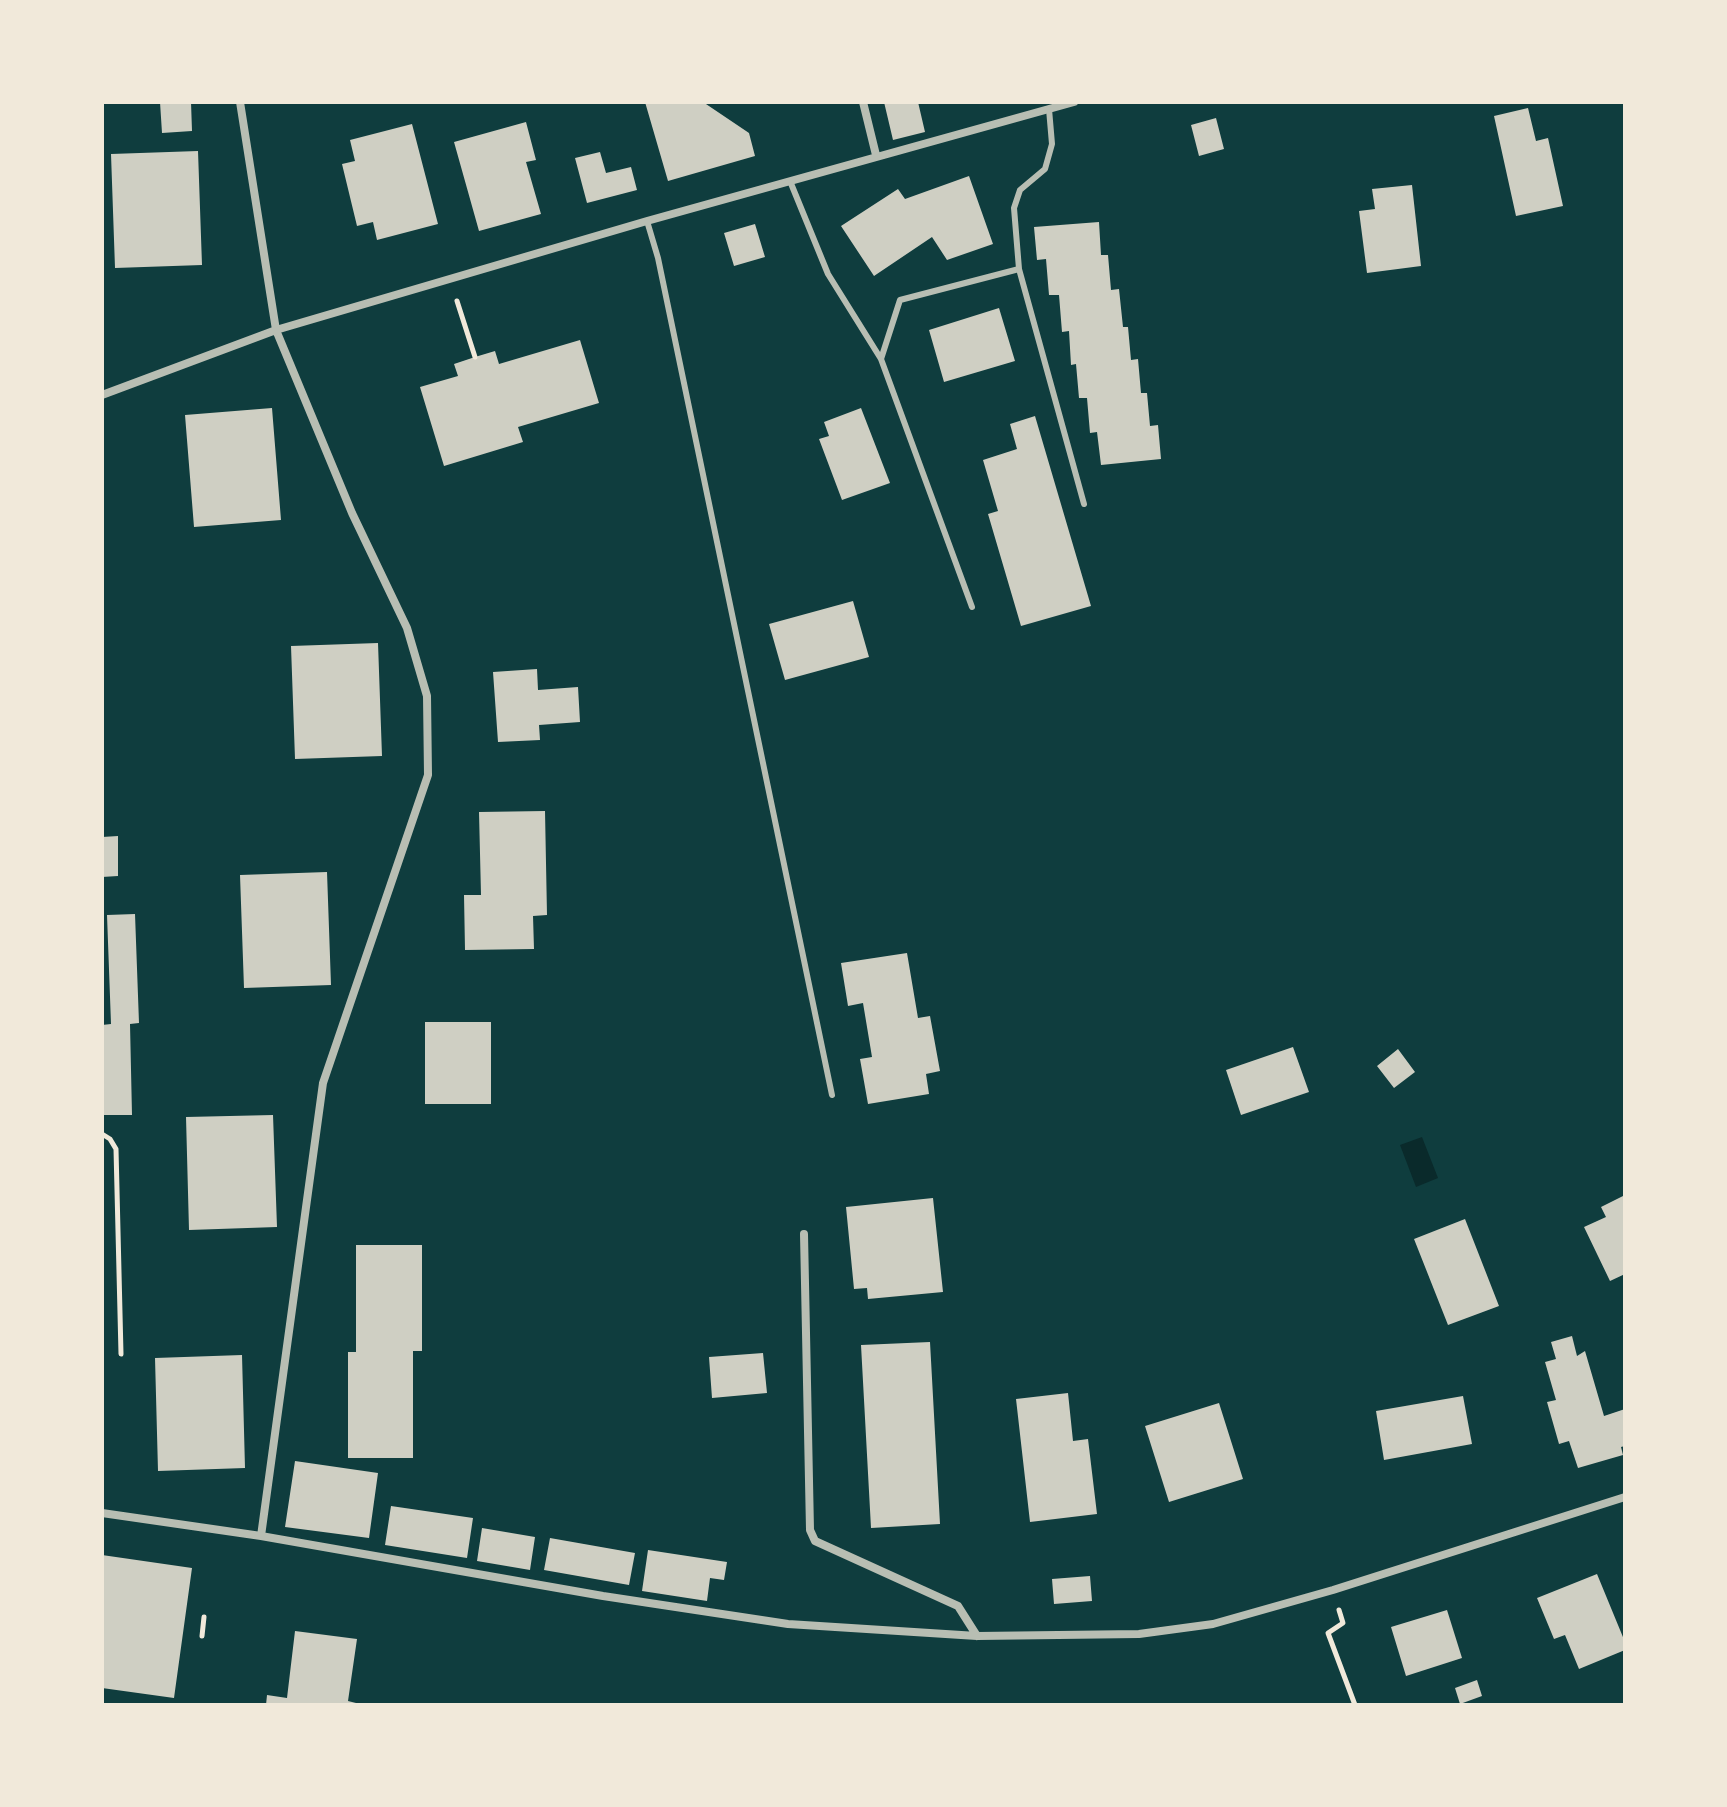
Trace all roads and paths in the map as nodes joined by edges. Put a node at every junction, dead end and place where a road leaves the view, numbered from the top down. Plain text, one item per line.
1 (240, 102) edge
2 (863, 102) edge
3 (1074, 102) edge
4 (1049, 109) junction
5 (876, 155) junction
6 (790, 181) junction
7 (647, 221) junction
8 (1019, 269) junction
9 (458, 305) dead end
10 (276, 330) junction
11 (475, 357) dead end
12 (881, 359) junction
13 (102, 395) edge
14 (1084, 504) dead end
15 (972, 607) dead end
16 (832, 1095) dead end
17 (102, 1134) edge
18 (804, 1234) dead end
19 (121, 1354) dead end
20 (1625, 1497) edge
21 (102, 1513) edge
22 (261, 1536) junction
23 (204, 1617) dead end
24 (1343, 1623) dead end
25 (202, 1636) dead end
26 (977, 1636) junction
27 (1355, 1705) edge

1 - 10 street
2 - 5 street
3 - 4 street
4 - 5 street
4 - 8 lane
5 - 6 street
6 - 7 street
6 - 12 lane
7 - 10 street
7 - 16 lane
8 - 12 lane
8 - 14 lane
9 - 11 path
10 - 13 street
10 - 22 street
12 - 15 lane
17 - 19 path
18 - 26 street
20 - 26 street
21 - 22 street
22 - 26 street
23 - 25 path
24 - 27 path

